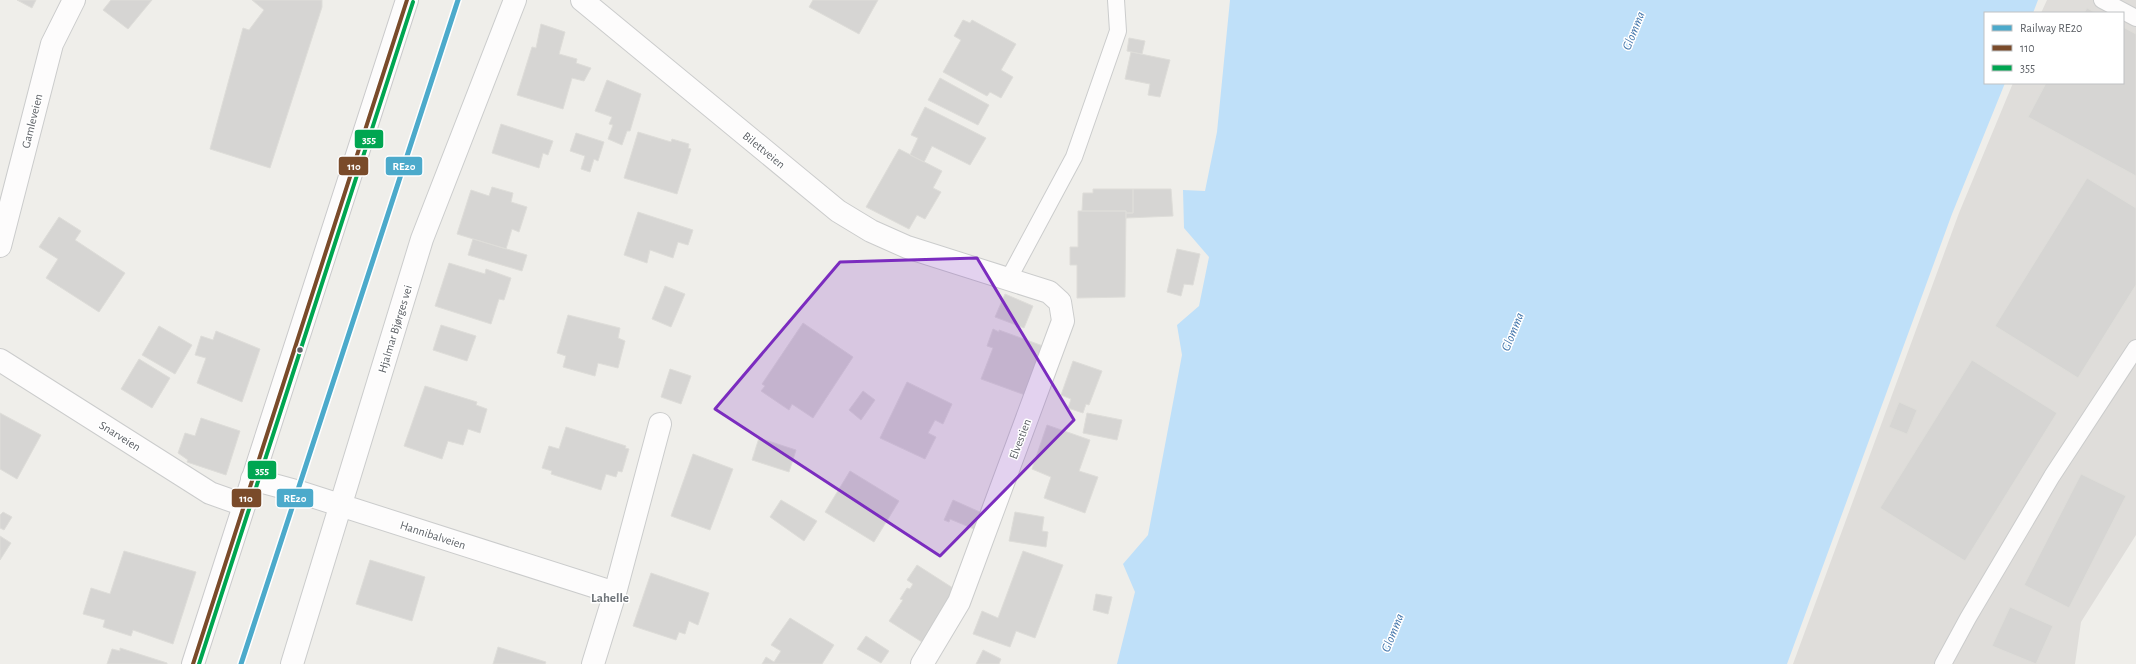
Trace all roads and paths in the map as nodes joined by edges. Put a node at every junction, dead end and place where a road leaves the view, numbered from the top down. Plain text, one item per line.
1 (74, 0) edge
2 (407, 0) edge
3 (515, 0) edge
4 (582, 0) edge
5 (1116, 0) edge
6 (2102, 0) edge
7 (2136, 18) edge
8 (0, 246) edge
9 (967, 265) joint
10 (1008, 278) junction
11 (2136, 348) edge
12 (0, 360) edge
13 (660, 424) dead end
14 (252, 478) junction
15 (244, 505) junction
16 (340, 506) junction
17 (615, 593) junction
18 (193, 664) edge
19 (292, 664) edge
20 (593, 664) edge
21 (922, 664) edge
22 (1943, 664) edge

1 - 8 street, Gamleveien
2 - 14 street
3 - 16 street, Hjalmar Bjørges vei
4 - 9 street, Bilettveien
5 - 10 lane
6 - 7 lane
9 - 10 street, Elvestien
10 - 21 street, Elvestien
11 - 22 lane
12 - 15 street, Snarveien
13 - 17 street
14 - 15 street
14 - 16 street, Hannibalveien
15 - 18 street
16 - 17 street, Hannibalveien
16 - 19 street, Hjalmar Bjørges vei
17 - 20 street

